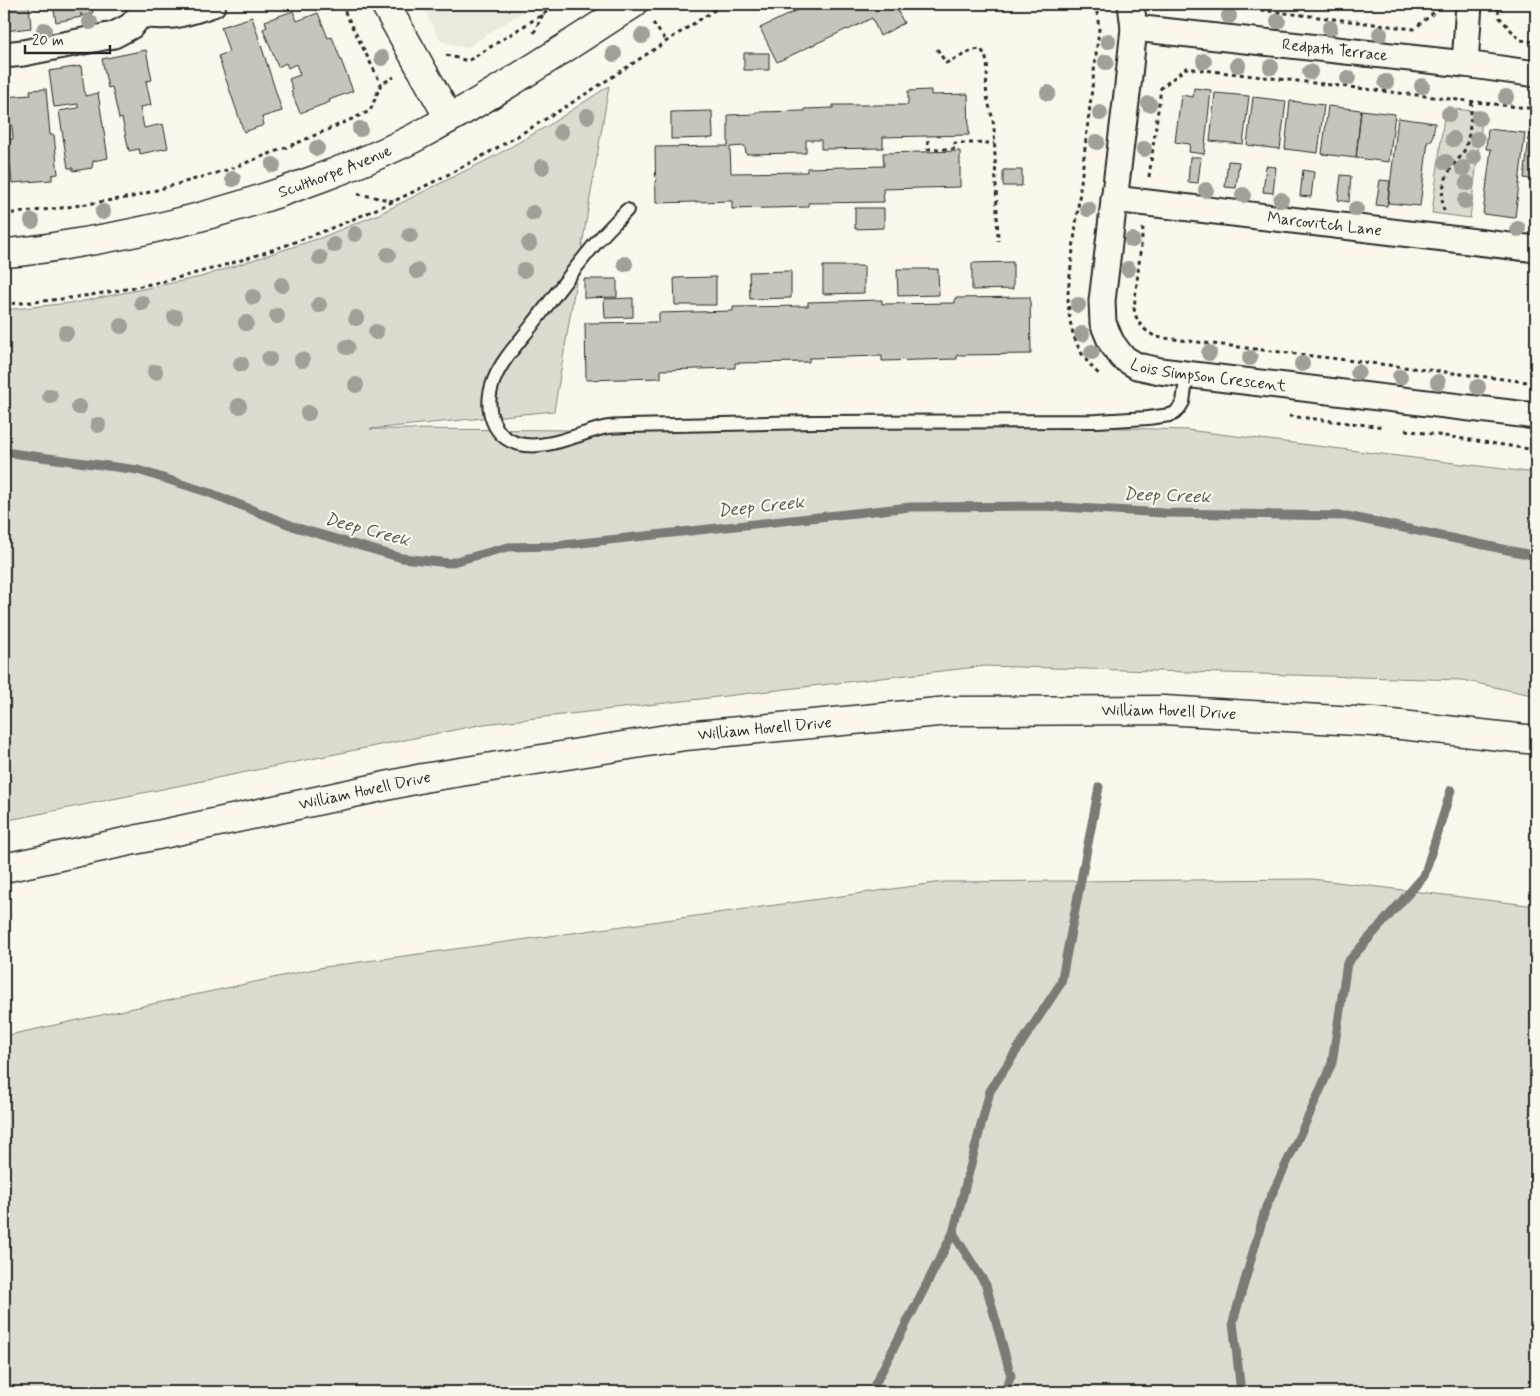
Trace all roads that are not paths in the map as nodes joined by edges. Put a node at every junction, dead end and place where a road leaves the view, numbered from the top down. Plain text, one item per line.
1 (213, 4) edge
2 (385, 4) edge
3 (633, 4) edge
4 (1131, 4) edge
5 (1469, 4) edge
6 (143, 9) edge
7 (1134, 28) junction
8 (4, 55) edge
9 (1465, 64) junction
10 (1536, 74) edge
11 (449, 118) junction
12 (1114, 199) junction
13 (627, 210) dead end
14 (1536, 249) edge
15 (4, 253) edge
16 (1186, 374) junction
17 (1536, 416) edge
18 (1536, 740) edge
19 (4, 868) edge

1 - 6 street
2 - 11 main road
3 - 11 main road, Sculthorpe Avenue
4 - 7 street, Lois Simpson Crescent
5 - 9 street
6 - 8 street
7 - 9 street, Redpath Terrace
7 - 12 street, Lois Simpson Crescent
9 - 10 street, Redpath Terrace
11 - 15 main road, Sculthorpe Avenue
12 - 14 street, Marcovitch Lane
12 - 16 street, Lois Simpson Crescent
13 - 16 lane
16 - 17 street, Lois Simpson Crescent
18 - 19 main road, William Hovell Drive

